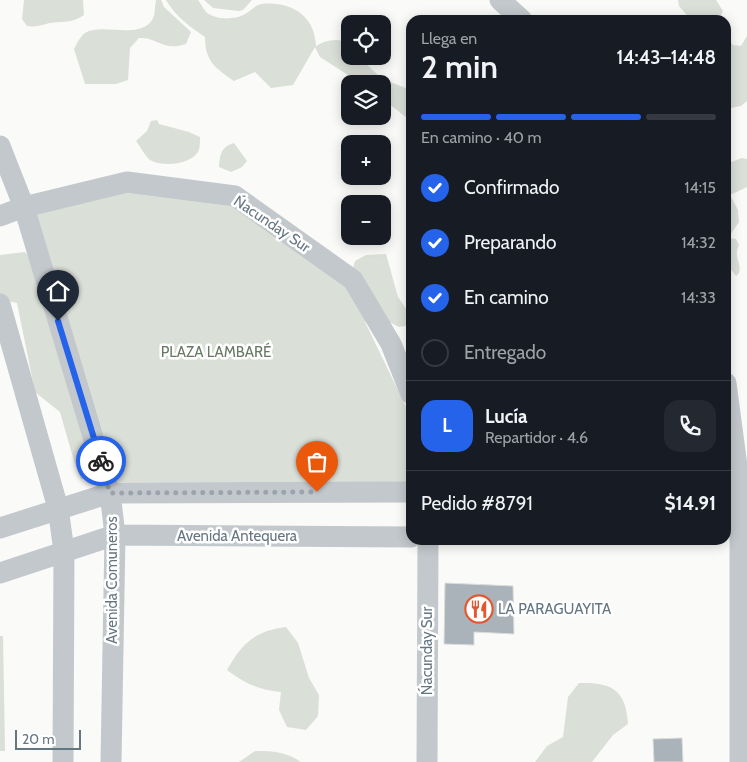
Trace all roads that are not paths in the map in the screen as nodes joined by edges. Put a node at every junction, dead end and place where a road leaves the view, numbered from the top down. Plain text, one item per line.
1 (500, 0) edge
2 (516, 15) edge
3 (0, 146) edge
4 (24, 207) junction
5 (0, 216) edge
6 (0, 304) edge
7 (406, 382) edge
8 (731, 427) edge
9 (738, 489) edge
10 (406, 492) edge
11 (110, 493) junction
12 (58, 508) junction
13 (0, 528) edge
14 (115, 535) junction
15 (406, 536) edge
16 (738, 538) edge
17 (428, 545) edge
18 (64, 551) junction
19 (0, 573) edge
20 (63, 762) edge
21 (111, 762) edge
22 (427, 762) edge
23 (740, 762) edge

1 - 2 street
3 - 4 street, Avenida Comuneros
4 - 5 street, Ńacunday Sur
4 - 7 street, Ńacunday Sur
4 - 11 street, Avenida Comuneros
6 - 12 street
8 - 9 street
9 - 16 street
10 - 11 street
11 - 12 street
11 - 14 street, Avenida Comuneros
12 - 13 street
12 - 18 street
14 - 15 street, Avenida Antequera
14 - 18 street, Avenida Antequera
14 - 21 street, Avenida Comuneros
16 - 23 street
17 - 22 street, Ńacunday Sur
18 - 19 street, Avenida Antequera
18 - 20 street

